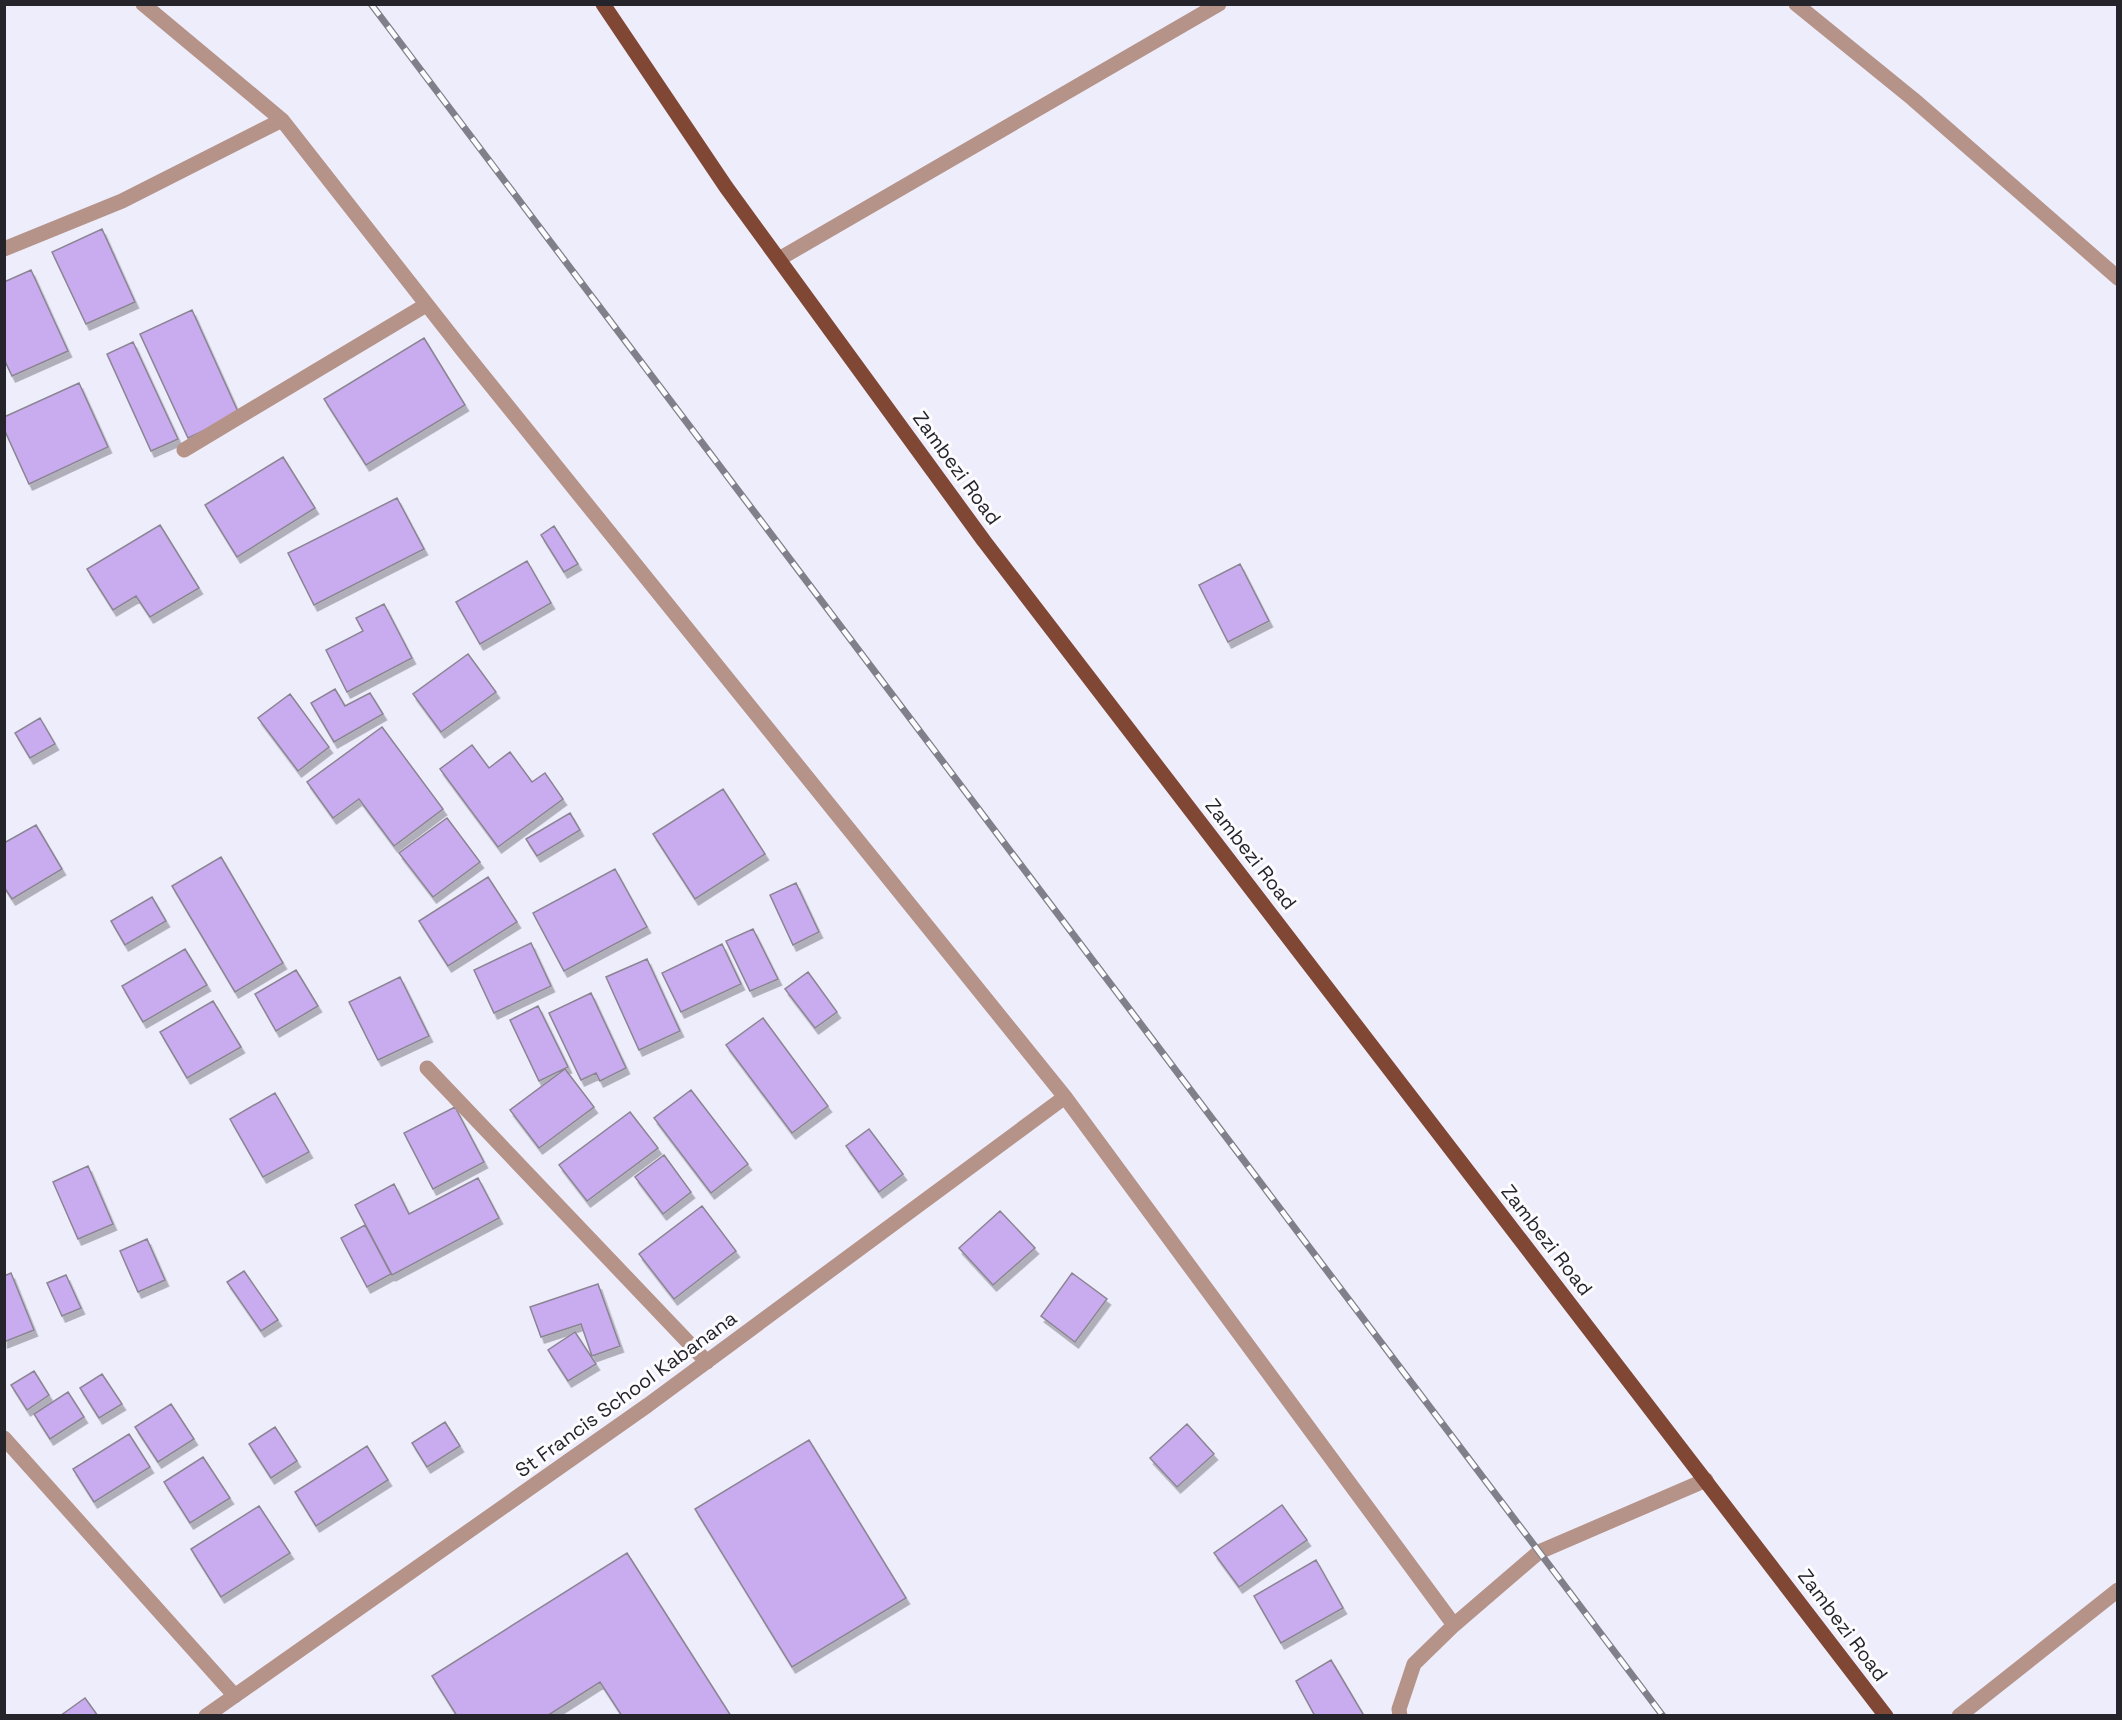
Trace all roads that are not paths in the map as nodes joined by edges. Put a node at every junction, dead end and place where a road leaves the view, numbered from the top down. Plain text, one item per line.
1 (143, 4) edge
2 (603, 4) edge
3 (1219, 4) edge
4 (1796, 4) edge
5 (282, 120) junction
6 (4, 249) edge
7 (778, 259) junction
8 (2118, 278) edge
9 (426, 305) junction
10 (184, 450) dead end
11 (427, 1068) dead end
12 (1065, 1097) junction
13 (707, 1362) junction
14 (4, 1438) edge
15 (1706, 1480) junction
16 (2118, 1590) edge
17 (1454, 1624) junction
18 (235, 1696) junction
19 (206, 1716) edge
20 (1400, 1716) edge
21 (1886, 1716) edge
22 (1959, 1716) edge

1 - 5 street
2 - 7 main road, Zambezi Road
3 - 7 street
4 - 8 street
5 - 6 street
5 - 9 street
7 - 15 main road, Zambezi Road
9 - 10 street
9 - 12 street
11 - 13 street
12 - 13 street, St Francis School Kabanana
12 - 17 street
13 - 18 street, St Francis School Kabanana
14 - 18 street
15 - 17 street
15 - 21 main road, Zambezi Road
16 - 22 street
17 - 20 street
18 - 19 street, St Francis School Kabanana

